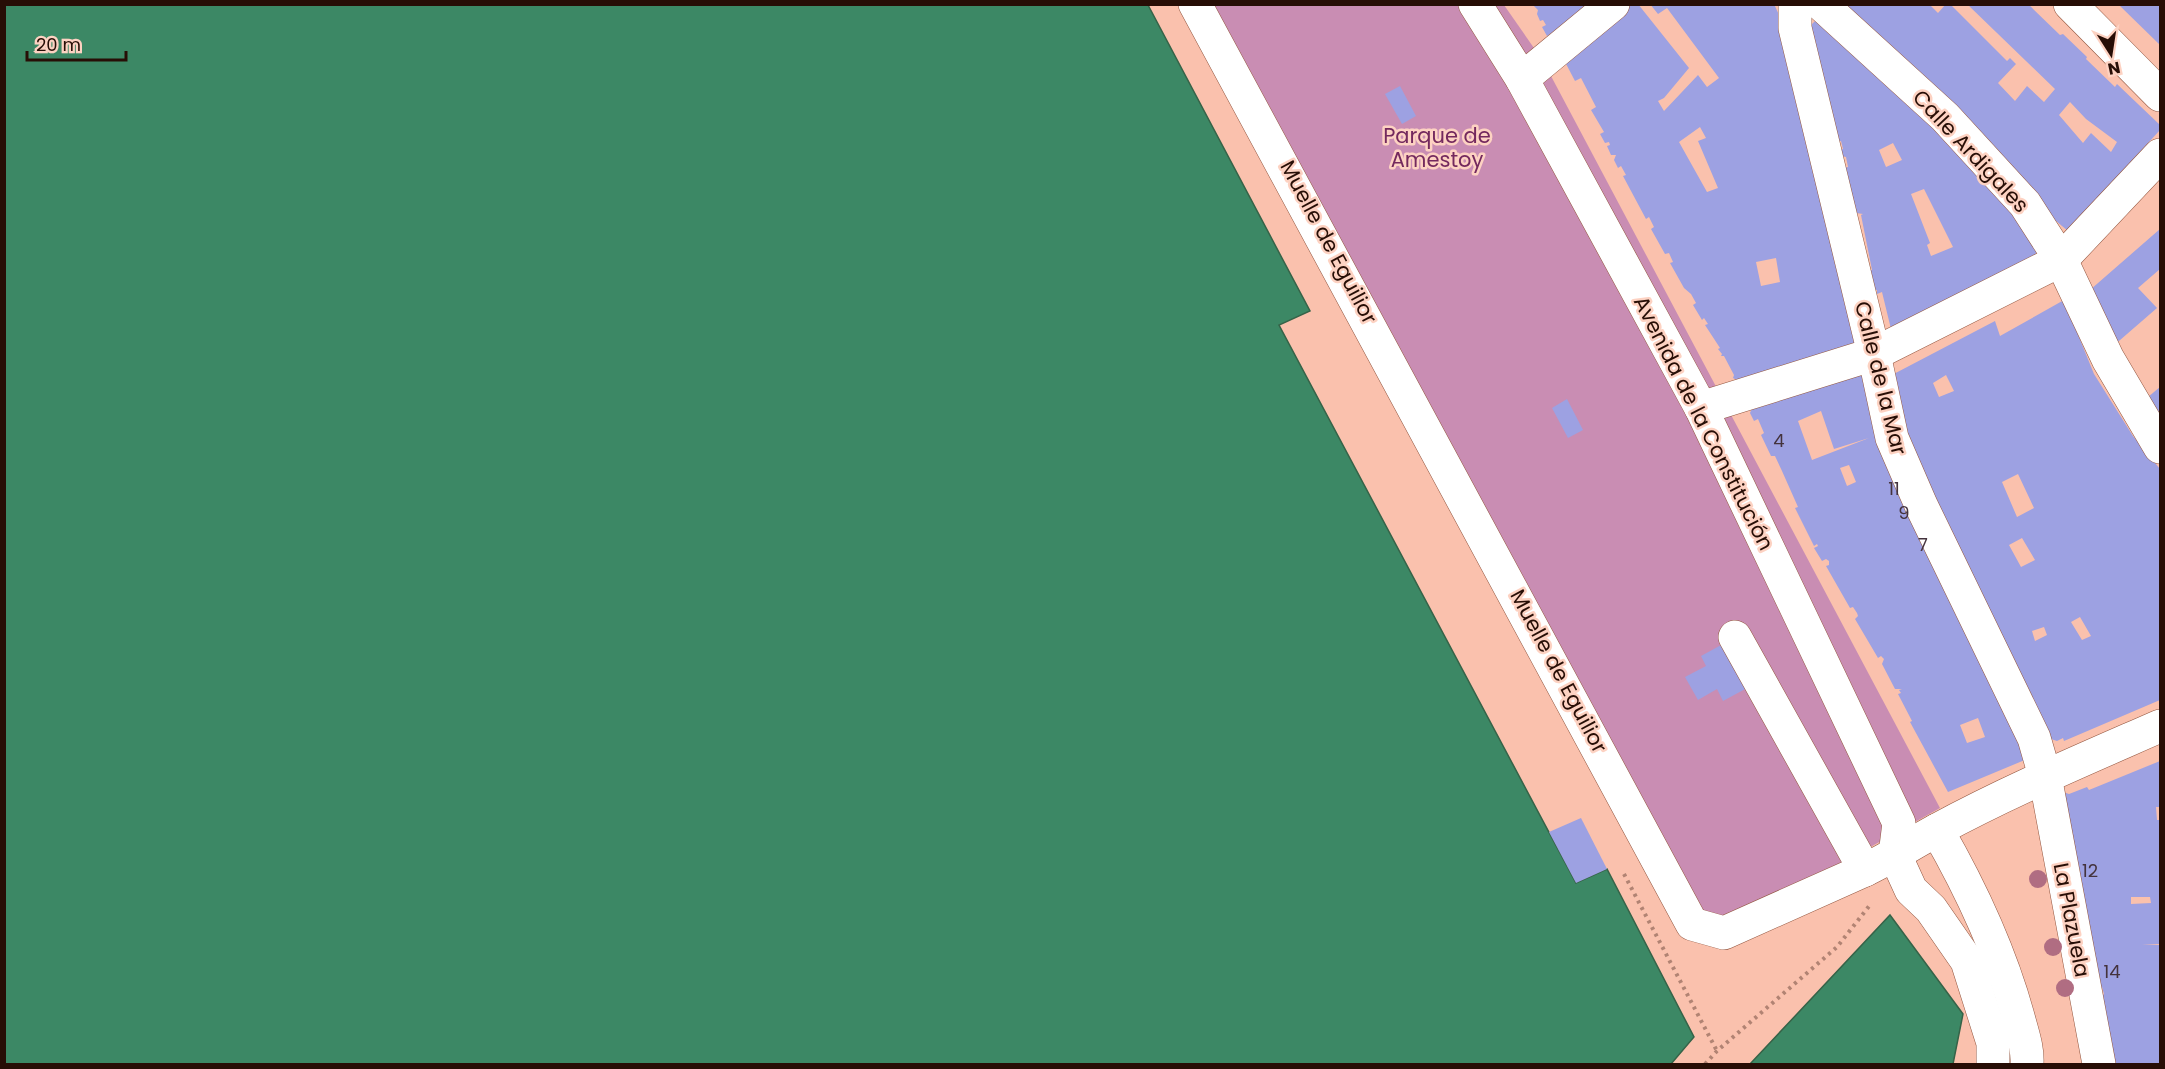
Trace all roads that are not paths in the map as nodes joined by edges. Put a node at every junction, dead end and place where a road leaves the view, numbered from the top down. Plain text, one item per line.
1 (1195, 4) edge
2 (1475, 4) edge
3 (1613, 4) edge
4 (1821, 4) edge
5 (2070, 4) edge
6 (1795, 16) edge
7 (1522, 79) junction
8 (2160, 95) edge
9 (2160, 155) edge
10 (2061, 260) junction
11 (1874, 354) junction
12 (1701, 408) junction
13 (2160, 447) edge
14 (1735, 637) dead end
15 (2160, 726) edge
16 (2044, 776) junction
17 (1937, 830) junction
18 (1888, 868) junction
19 (1994, 1065) edge
20 (2026, 1065) edge
21 (2099, 1065) edge

1 - 18 street
2 - 7 street, Avenida de la Constitución
3 - 7 street
4 - 10 street, Calle Ardigales
5 - 8 street
6 - 11 street, Calle de la Mar
7 - 12 street, Avenida de la Constitución
9 - 10 street
10 - 11 street
10 - 13 street, Calle Ardigales
11 - 12 street
11 - 16 street, Calle de la Mar
12 - 18 street, Avenida de la Constitución
14 - 18 street
15 - 16 street
16 - 17 street
16 - 21 street, La Plazuela
17 - 18 street
17 - 20 street
18 - 19 street

